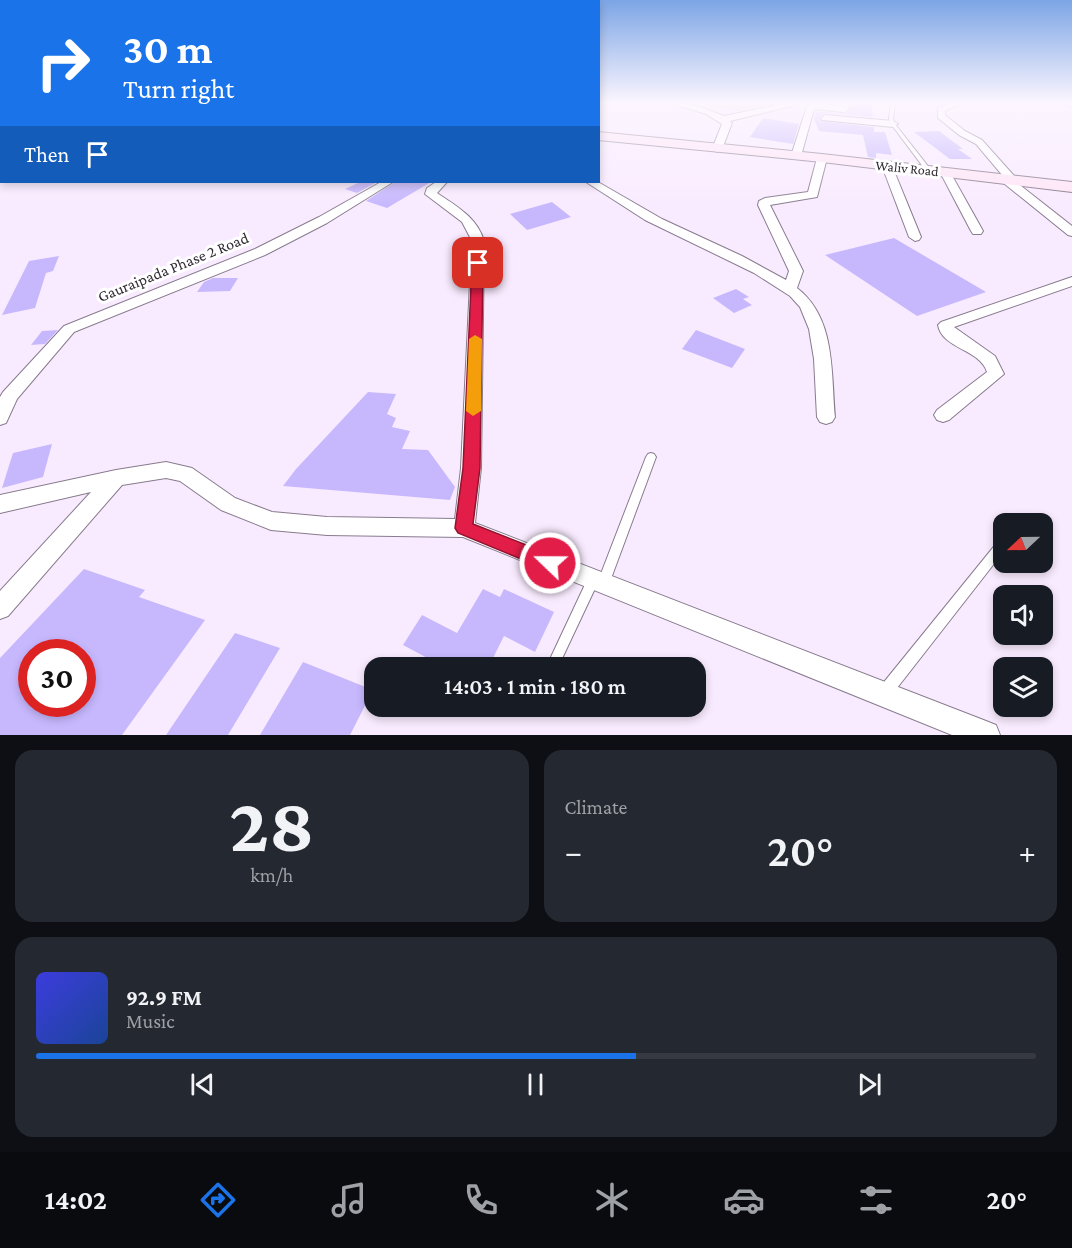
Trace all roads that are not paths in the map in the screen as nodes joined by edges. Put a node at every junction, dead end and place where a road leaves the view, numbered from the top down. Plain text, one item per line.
1 (610, 137) edge
2 (722, 137) edge
3 (802, 137) edge
4 (903, 137) edge
5 (970, 137) edge
6 (717, 149) junction
7 (796, 156) junction
8 (822, 158) junction
9 (887, 166) junction
10 (929, 171) junction
11 (945, 172) junction
12 (1009, 179) junction
13 (386, 183) edge
14 (440, 183) edge
15 (593, 183) edge
16 (1072, 188) edge
17 (977, 231) dead end
18 (1072, 232) edge
19 (915, 237) dead end
20 (1072, 281) edge
21 (789, 289) junction
22 (943, 415) dead end
23 (826, 417) dead end
24 (0, 418) edge
25 (651, 457) dead end
26 (116, 478) junction
27 (0, 504) edge
28 (464, 528) junction
29 (993, 556) edge
30 (598, 582) junction
31 (0, 608) edge
32 (557, 657) edge
33 (882, 694) junction
34 (986, 735) edge

1 - 6 main road, Waliv Road
2 - 6 street
3 - 7 street
4 - 10 lane
5 - 12 street
6 - 7 main road, Waliv Road
7 - 8 main road, Waliv Road
8 - 9 main road, Waliv Road
8 - 21 street
9 - 10 main road, Waliv Road
9 - 19 street
10 - 11 main road, Waliv Road
11 - 12 main road, Waliv Road
11 - 17 street
12 - 16 main road, Waliv Road
12 - 18 street
13 - 24 street, Gauraipada Phase 2 Road
14 - 28 street
15 - 21 street
20 - 22 street
21 - 23 street
25 - 30 lane
26 - 27 street
26 - 28 street
26 - 31 street
28 - 30 street
29 - 33 lane
30 - 32 lane
30 - 33 street
33 - 34 street

